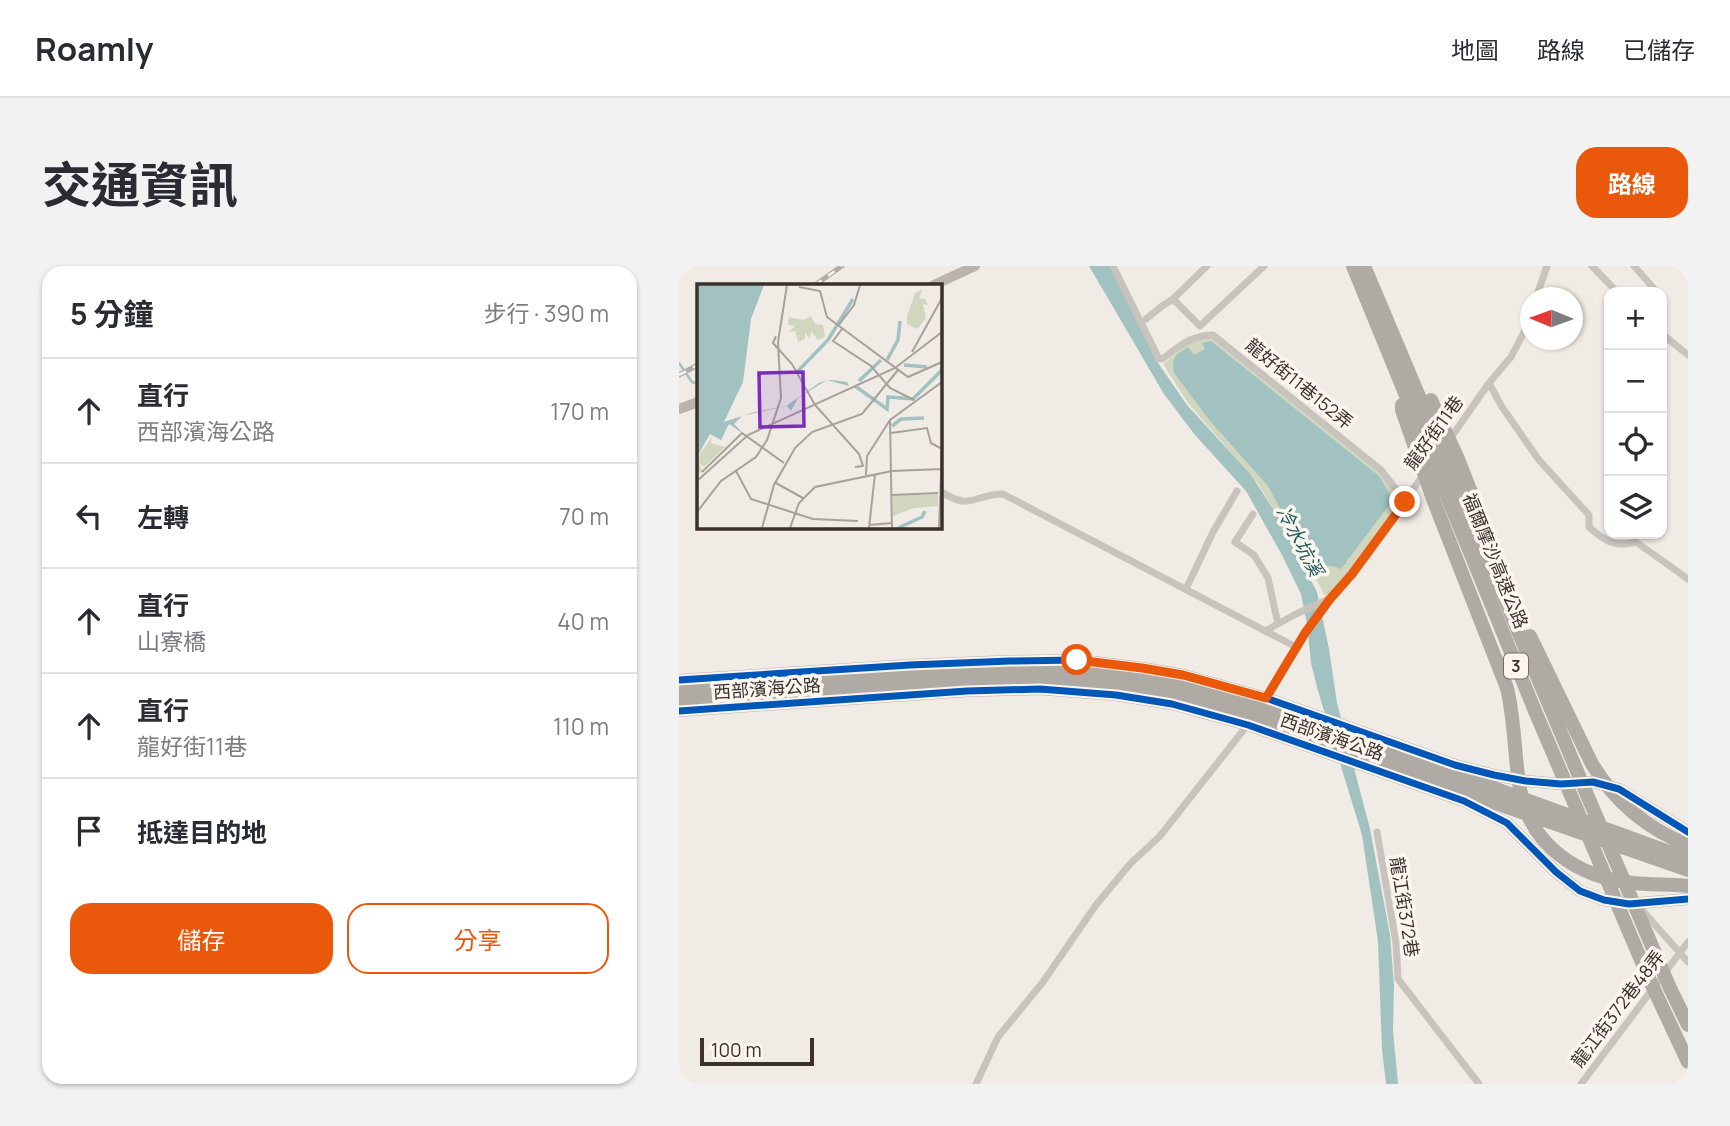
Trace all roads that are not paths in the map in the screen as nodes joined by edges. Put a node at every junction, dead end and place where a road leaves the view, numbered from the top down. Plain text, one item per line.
1 (975, 266) edge
2 (1113, 266) edge
3 (1207, 266) edge
4 (1264, 266) edge
5 (1353, 266) edge
6 (1366, 266) edge
7 (1547, 266) edge
8 (1592, 266) edge
9 (1634, 266) edge
10 (936, 284) edge
11 (1540, 287) edge
12 (1611, 287) edge
13 (1653, 287) edge
14 (1173, 299) junction
15 (1146, 319) dead end
16 (1667, 338) edge
17 (1520, 340) edge
18 (1688, 355) edge
19 (1400, 382) junction
20 (1489, 383) junction
21 (697, 402) edge
22 (679, 410) edge
23 (1237, 491) dead end
24 (941, 492) edge
25 (1405, 502) junction
26 (1253, 514) dead end
27 (1688, 579) edge
28 (1186, 590) junction
29 (1327, 602) junction
30 (1278, 624) junction
31 (1265, 631) junction
32 (1296, 648) junction
33 (679, 680) edge
34 (679, 687) edge
35 (679, 700) edge
36 (679, 711) edge
37 (1256, 712) junction
38 (1315, 720) junction
39 (1369, 763) junction
40 (1377, 832) dead end
41 (1688, 832) edge
42 (1688, 845) edge
43 (1688, 859) edge
44 (1688, 870) edge
45 (1688, 886) edge
46 (1688, 899) edge
47 (1639, 903) junction
48 (1688, 942) edge
49 (1679, 952) junction
50 (1688, 962) edge
51 (1688, 1024) edge
52 (1688, 1062) edge
53 (976, 1084) edge
54 (1479, 1084) edge
55 (1581, 1084) edge

1 - 10 street
2 - 25 street, 龍好街11巷152弄
3 - 14 street
4 - 14 street
5 - 19 highway, 福爾摩沙高速公路 / 3
6 - 42 highway
6 - 51 highway, 福爾摩沙高速公路 / 3
7 - 11 street
8 - 12 street
9 - 13 street
14 - 15 street
16 - 18 street
17 - 20 street, 龍好街11巷
19 - 45 highway
19 - 52 highway, 福爾摩沙高速公路 / 3
20 - 25 street, 龍好街11巷
20 - 27 street
21 - 22 street
23 - 28 street
24 - 28 street
25 - 29 street, 龍好街11巷
26 - 30 street
28 - 31 street
29 - 30 street
29 - 32 street, 龍好街11巷
30 - 31 street
31 - 32 street
32 - 37 street, 龍好街11巷
33 - 37 main road, 西部濱海公路
34 - 37 highway
35 - 37 highway
36 - 37 main road, 西部濱海公路
37 - 38 highway
37 - 39 highway
37 - 53 street, 龍好街11巷
38 - 41 main road, 西部濱海公路
38 - 43 highway
39 - 44 highway
39 - 47 main road, 西部濱海公路
40 - 54 street, 龍江街372巷
46 - 47 main road, 西部濱海公路
47 - 49 street
48 - 49 street, 龍江街372巷48弄
49 - 50 street
49 - 55 street, 龍江街372巷48弄

